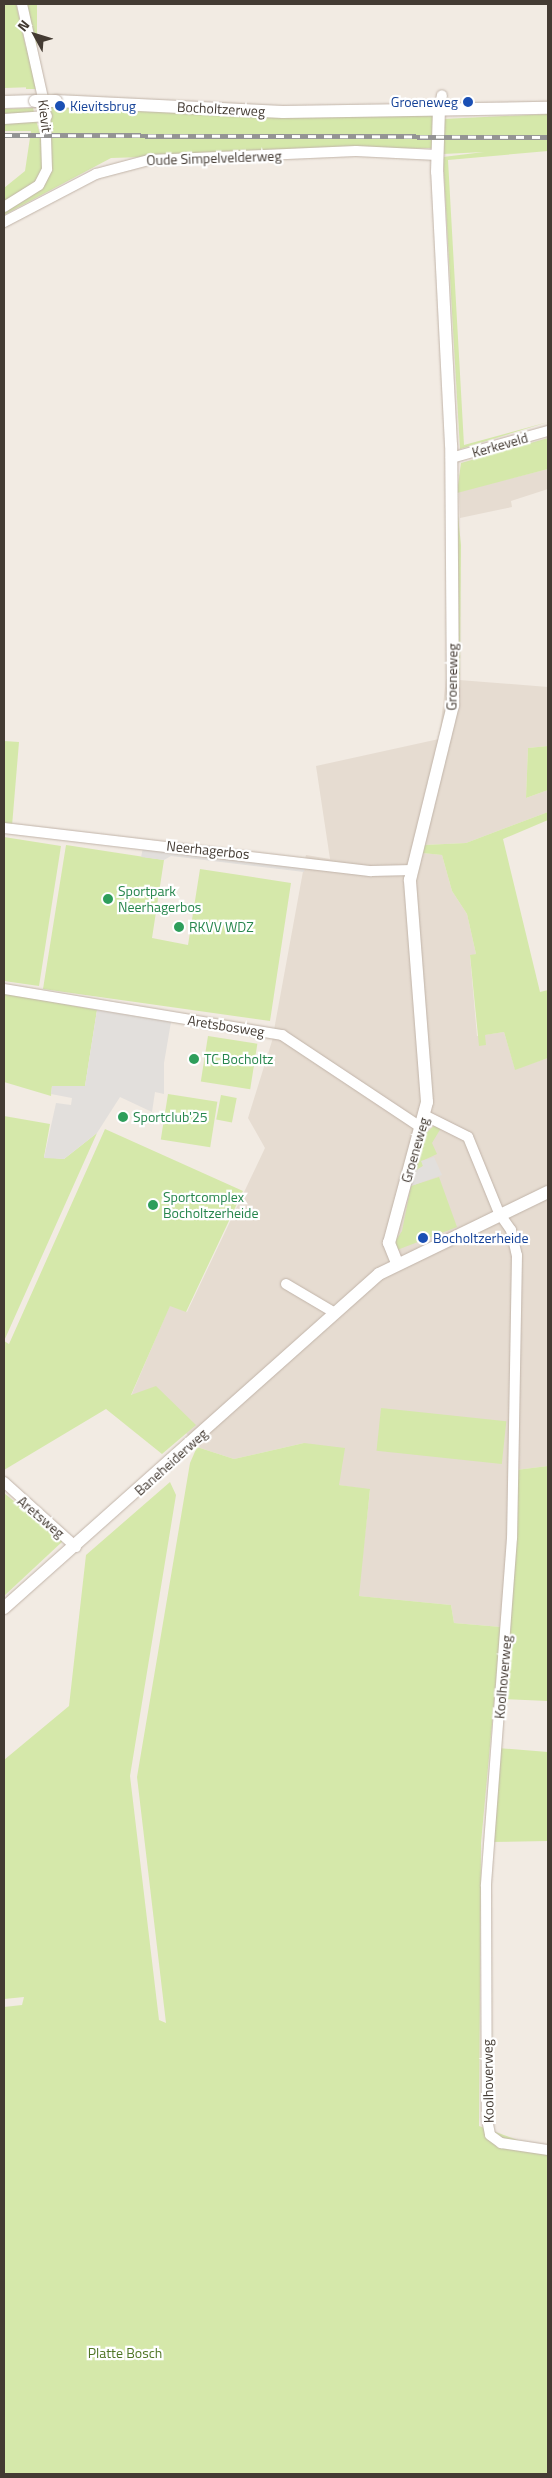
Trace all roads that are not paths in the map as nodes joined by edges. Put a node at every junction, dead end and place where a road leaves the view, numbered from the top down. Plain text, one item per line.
1 (22, 4) edge
2 (442, 96) dead end
3 (4, 102) edge
4 (548, 108) edge
5 (438, 109) junction
6 (47, 116) junction
7 (4, 119) edge
8 (437, 155) junction
9 (4, 208) edge
10 (4, 222) edge
11 (548, 431) edge
12 (451, 458) junction
13 (4, 828) edge
14 (412, 870) junction
15 (4, 989) edge
16 (424, 1122) junction
17 (548, 1192) edge
18 (503, 1218) junction
19 (397, 1263) junction
20 (286, 1284) dead end
21 (336, 1312) junction
22 (5, 1484) edge
23 (76, 1547) junction
24 (4, 1608) edge
25 (548, 2150) edge

1 - 6 street, Kievit
2 - 5 street
3 - 5 street, Bocholtzerweg, bridge
4 - 5 street, Bocholtzerweg
5 - 8 street, Groeneweg
6 - 7 street
6 - 9 street, Kievit
8 - 10 street, Oude Simpelvelderweg
8 - 12 street, Groeneweg
11 - 12 street, Kerkeveld
12 - 14 street, Groeneweg
13 - 14 street, Neerhagerbos
14 - 16 street, Groeneweg
15 - 16 street, Aretsbosweg
16 - 18 street, Aretsbosweg
16 - 19 street, Groeneweg
17 - 18 street, Baneheiderweg
18 - 19 street, Baneheiderweg
18 - 25 street, Koolhoverweg
19 - 21 street, Baneheiderweg
20 - 21 street
21 - 23 street, Baneheiderweg
22 - 23 street, Aretsweg
23 - 24 street, Baneheiderweg

